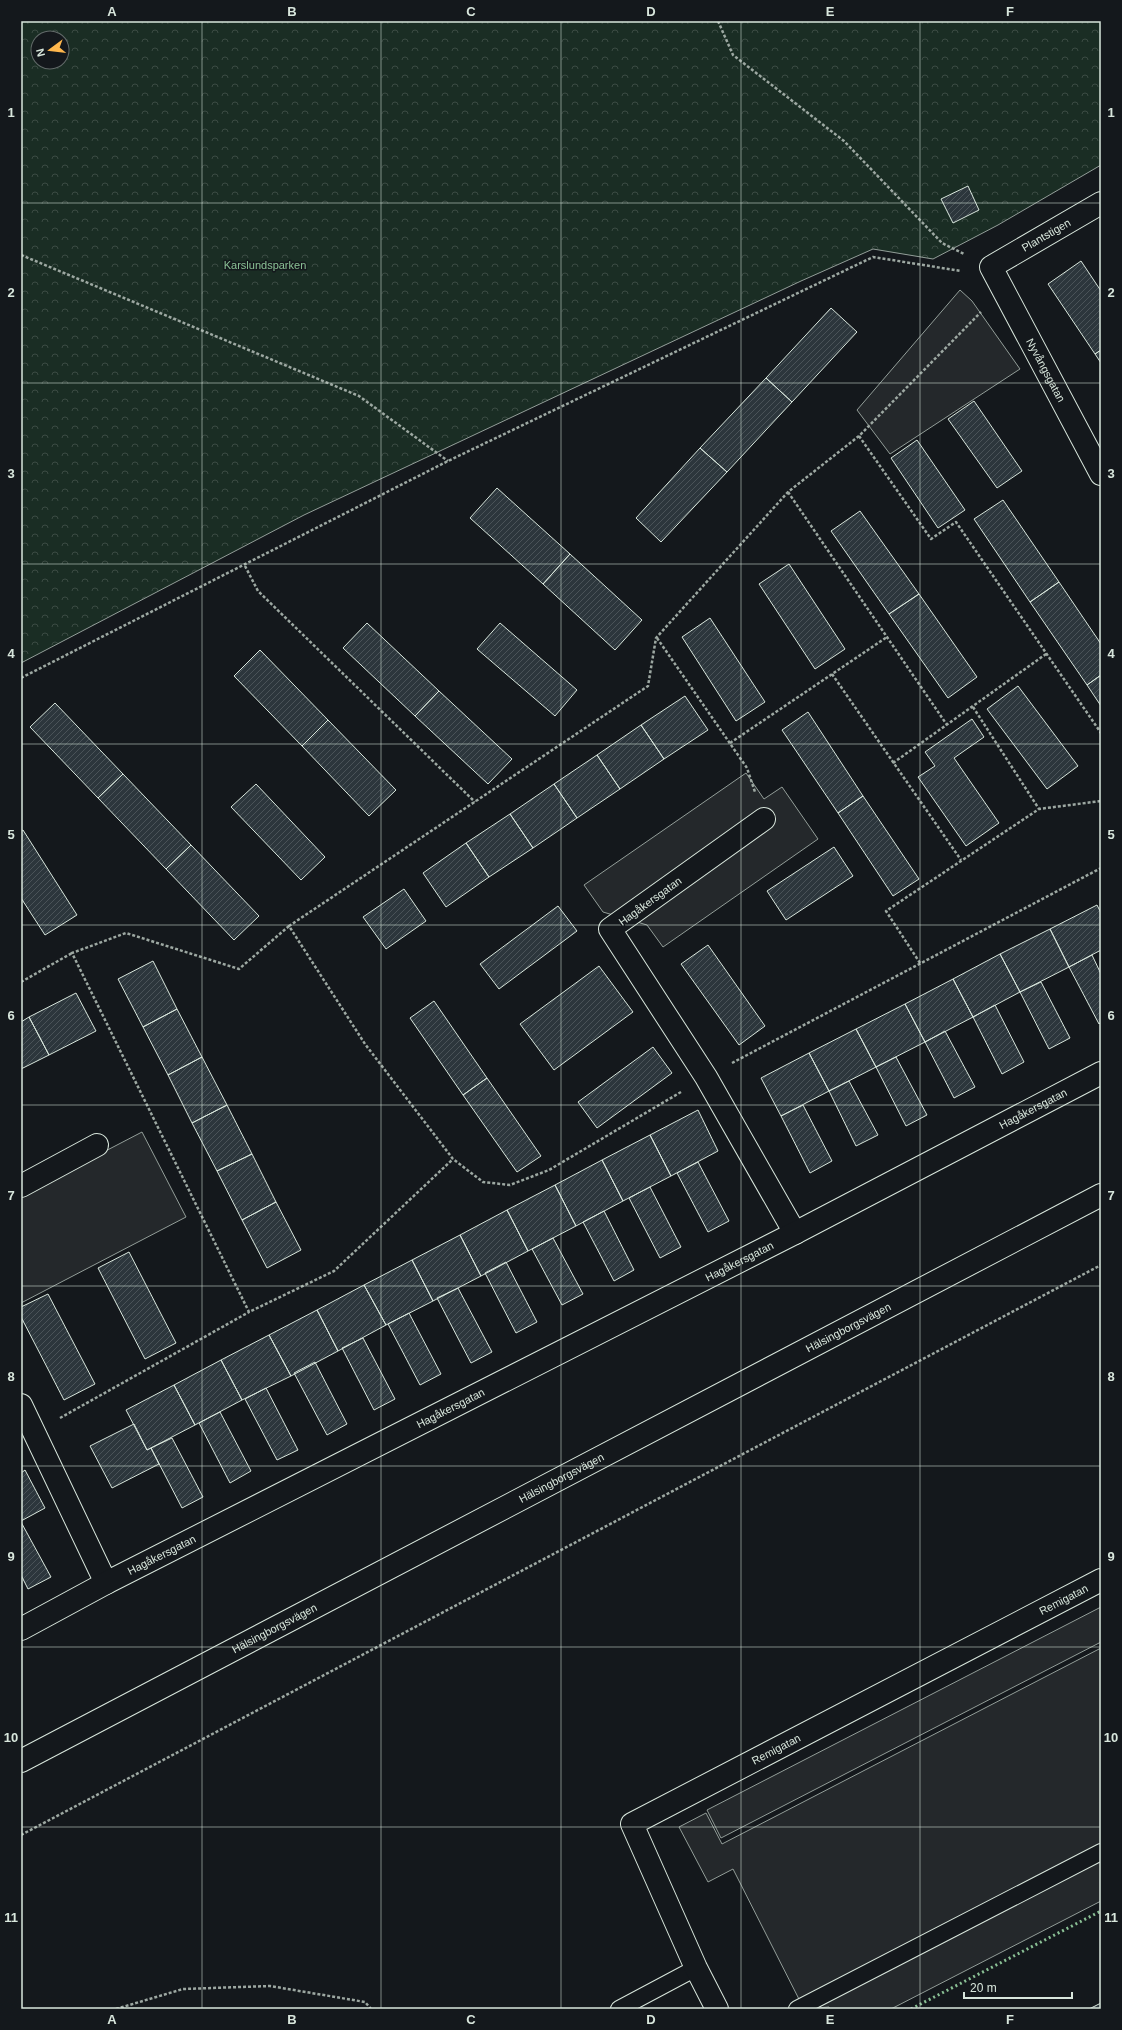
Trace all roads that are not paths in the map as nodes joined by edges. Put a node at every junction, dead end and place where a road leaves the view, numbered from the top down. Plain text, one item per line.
1 (1101, 203) edge
2 (991, 267) joint
3 (1101, 474) edge
4 (764, 819) road end
5 (1101, 1073) edge
6 (97, 1146) dead end
7 (21, 1186) edge
8 (1101, 1195) edge
9 (795, 1233) junction
10 (21, 1405) edge
11 (1101, 1580) edge
12 (106, 1584) junction
13 (21, 1629) edge
14 (21, 1761) edge
15 (1101, 1852) edge
16 (696, 1968) junction
17 (619, 2009) edge
18 (717, 2009) edge
19 (797, 2009) edge

1 - 2 street, Plantstigen
2 - 3 street, Nyvångsgatan
4 - 9 street, Hagåkersgatan
5 - 9 street, Hagåkersgatan
6 - 7 street
8 - 14 street, Hälsingborgsvägen
9 - 12 street, Hagåkersgatan
10 - 12 street
11 - 16 street, Remigatan
12 - 13 street, Hagåkersgatan
15 - 19 lane
16 - 17 lane
16 - 18 street, Remigatan

